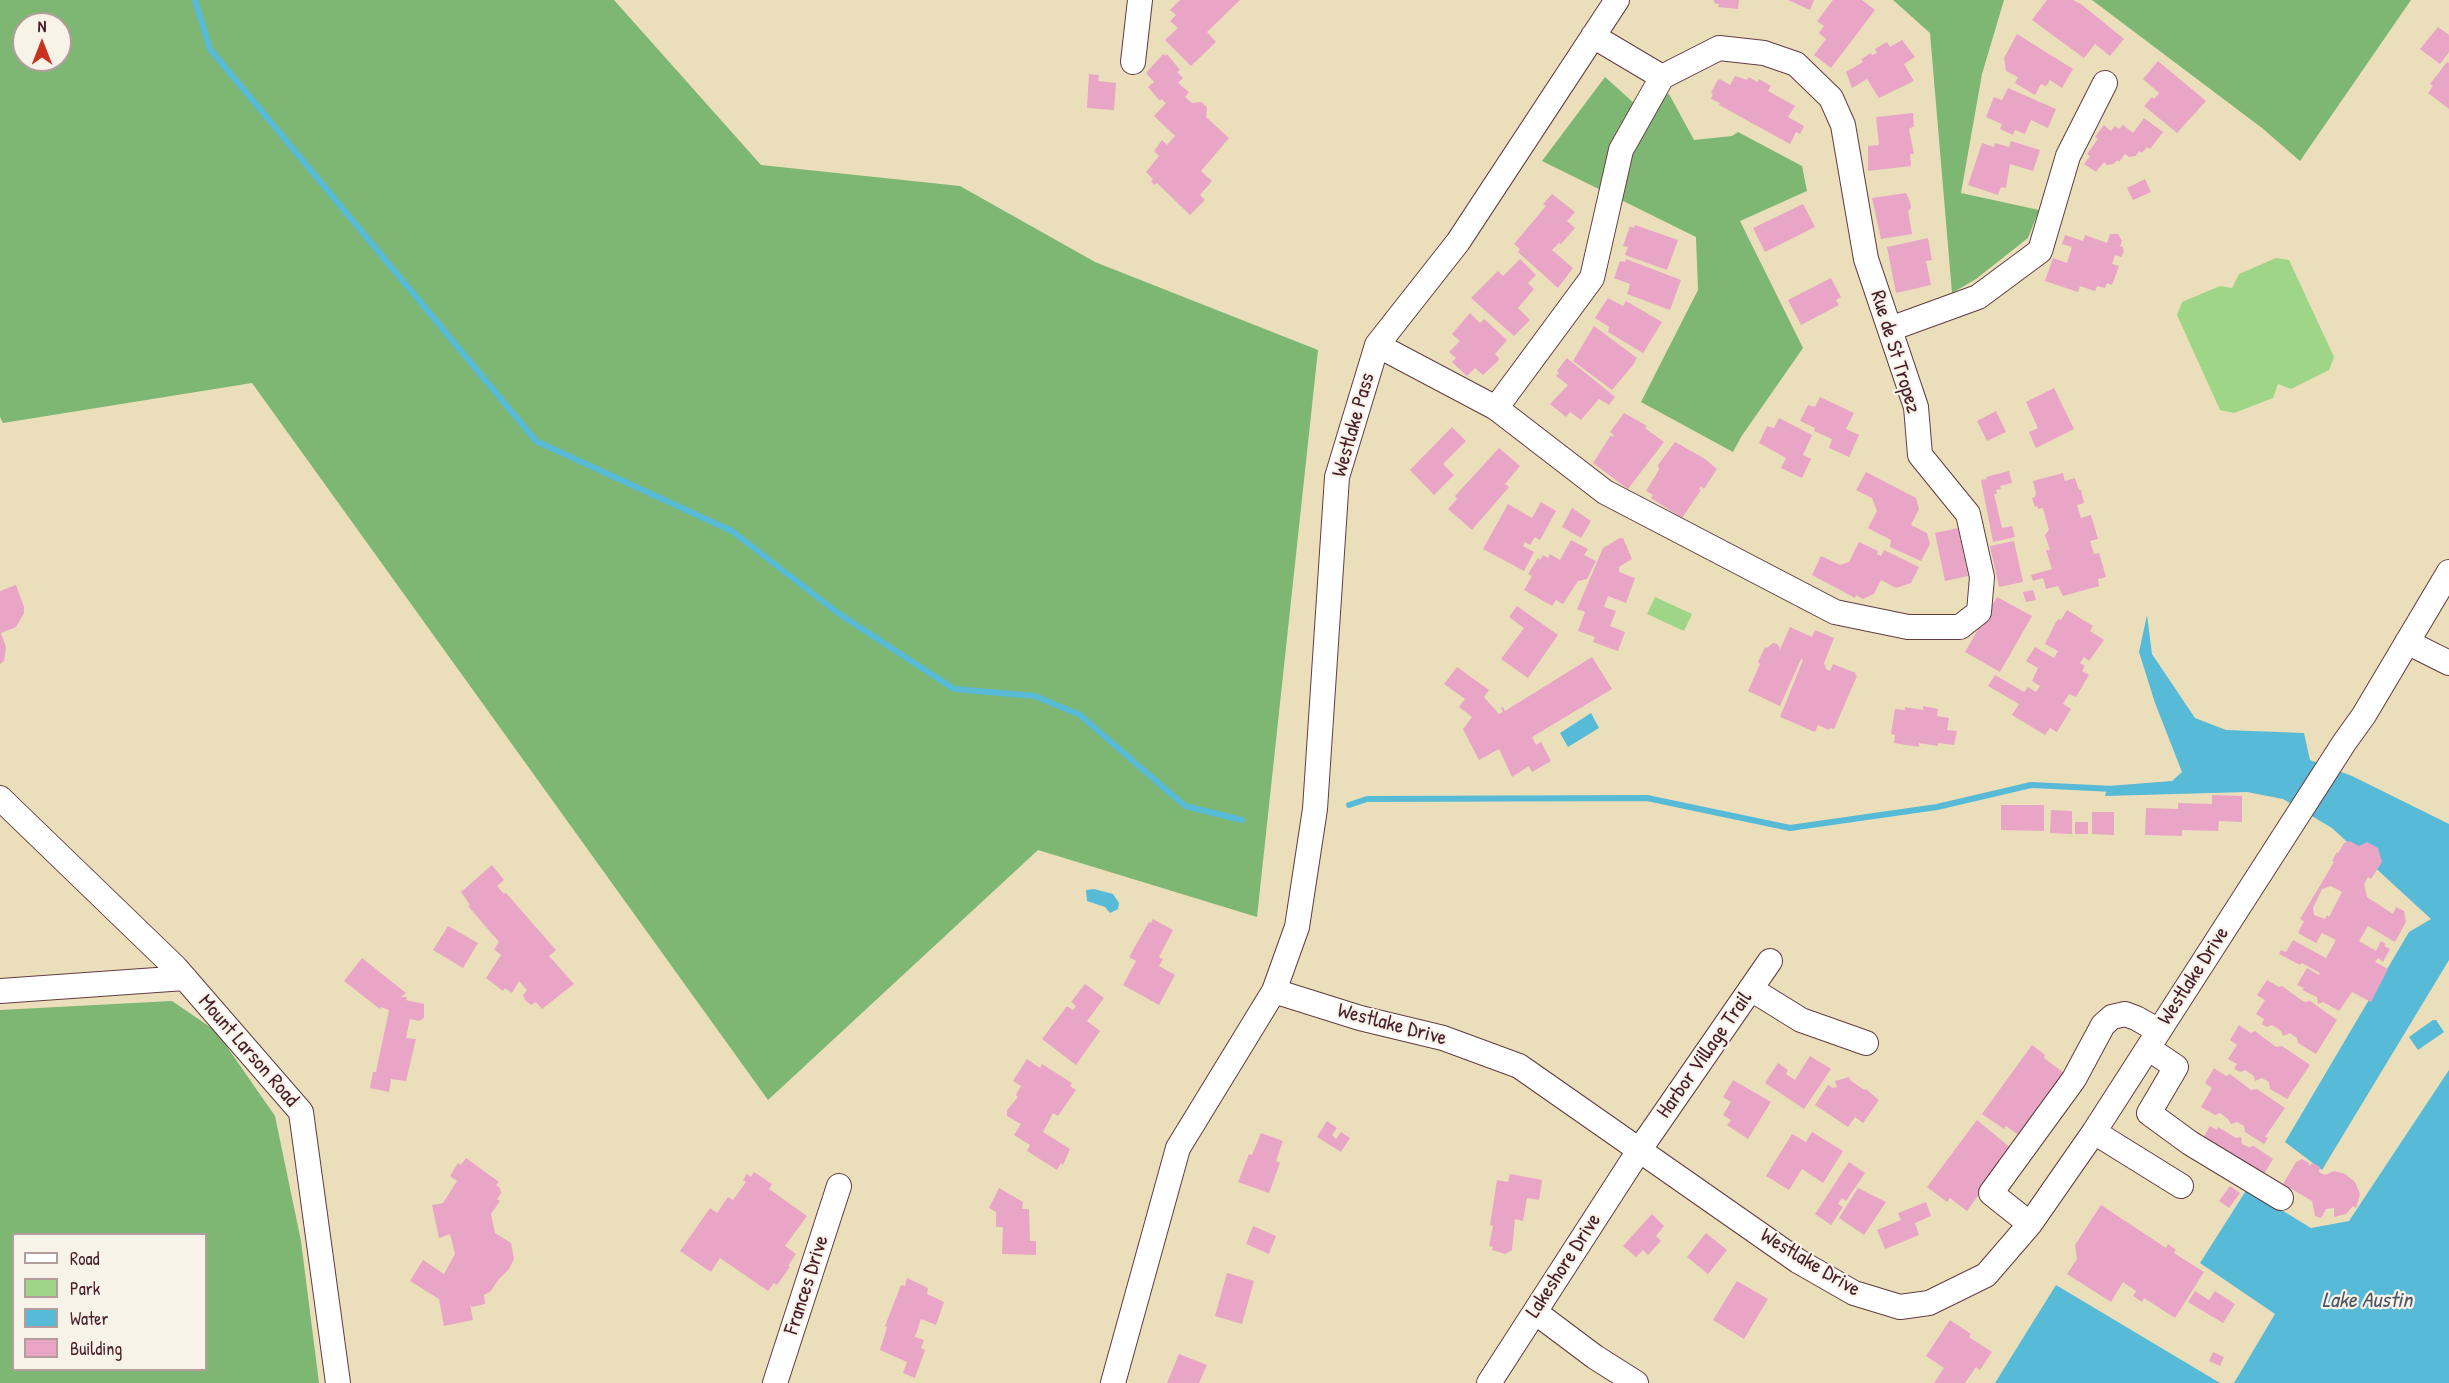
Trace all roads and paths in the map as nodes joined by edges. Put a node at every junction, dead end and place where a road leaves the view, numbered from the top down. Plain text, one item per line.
1 (1140, 0) edge
2 (1617, 0) edge
3 (1593, 36) junction
4 (1133, 62) dead end
5 (1662, 77) junction
6 (2105, 83) dead end
7 (1890, 329) junction
8 (1377, 345) junction
9 (1497, 408) junction
10 (2449, 572) edge
11 (2407, 642) junction
12 (2449, 663) edge
13 (0, 798) edge
14 (1770, 961) dead end
15 (185, 978) junction
16 (1751, 989) junction
17 (0, 991) edge
18 (1274, 992) junction
19 (2153, 1039) junction
20 (1866, 1042) dead end
21 (2120, 1092) junction
22 (2149, 1113) junction
23 (2094, 1132) junction
24 (1640, 1149) junction
25 (839, 1186) dead end
26 (2181, 1186) dead end
27 (2281, 1198) dead end
28 (2031, 1224) junction
29 (1535, 1312) junction
30 (338, 1383) edge
31 (775, 1383) edge
32 (1113, 1383) edge
33 (1489, 1383) edge
34 (1636, 1383) edge

1 - 4 street
2 - 3 street, Westlake Pass
3 - 5 street
3 - 8 street, Westlake Pass
5 - 7 street, Rue de St Tropez
5 - 9 street
6 - 7 street
7 - 9 street, Rue de St Tropez
8 - 9 street, Rue de St Tropez
8 - 18 street, Westlake Pass
10 - 11 street, Westlake Drive
11 - 12 street
11 - 19 street, Westlake Drive
13 - 15 street, Mount Larson Road
14 - 16 street, Harbor Village Trail
15 - 17 street
15 - 30 street, Mount Larson Road
16 - 20 street
16 - 24 street, Harbor Village Trail
18 - 24 street, Westlake Drive
18 - 32 street
19 - 21 street, Westlake Drive
19 - 22 street
19 - 28 street
21 - 22 street
21 - 23 street, Westlake Drive
22 - 27 street
23 - 26 street
23 - 28 street, Westlake Drive
24 - 28 street, Westlake Drive
24 - 29 street, Lakeshore Drive
25 - 31 street, Frances Drive
29 - 33 street, Lakeshore Drive
29 - 34 street

